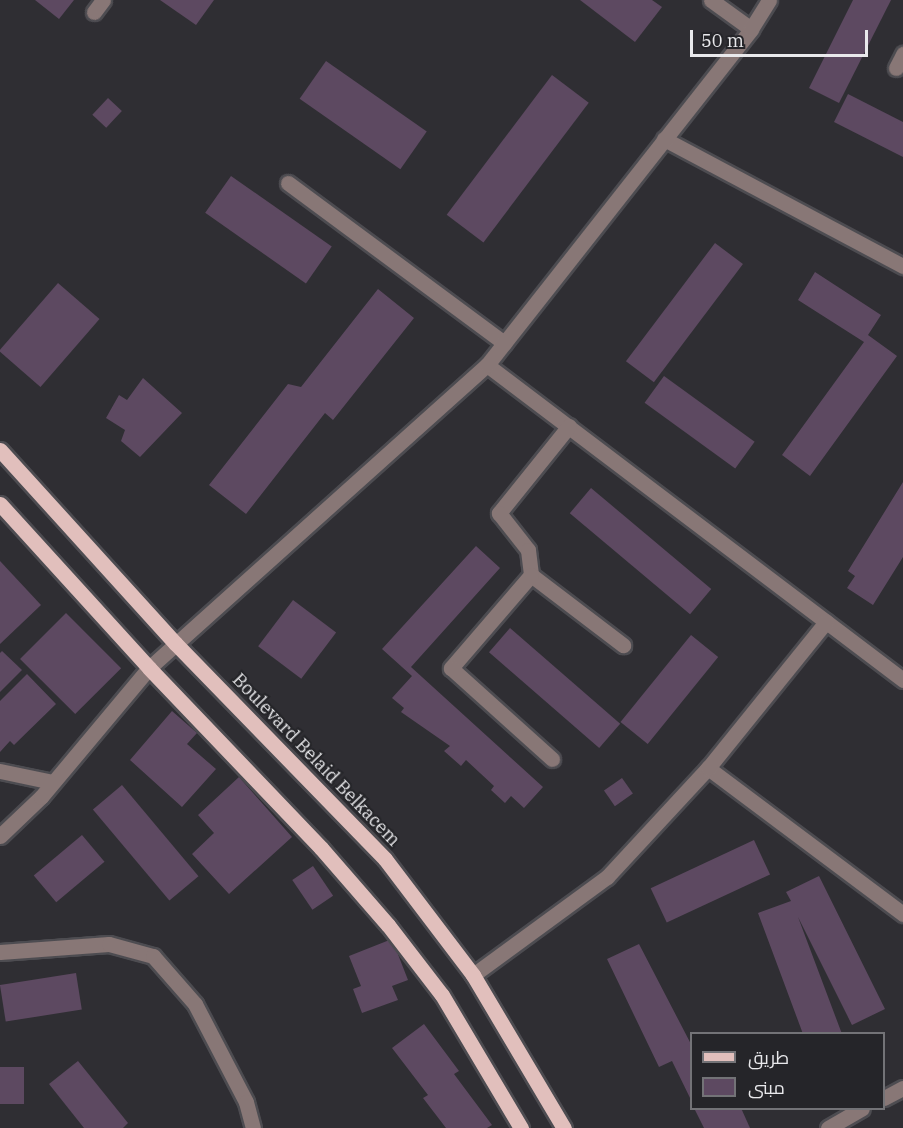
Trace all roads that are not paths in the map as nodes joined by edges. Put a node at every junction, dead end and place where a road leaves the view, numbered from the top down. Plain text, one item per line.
1 (711, 0) edge
2 (769, 0) edge
3 (751, 29) junction
4 (664, 139) junction
5 (288, 183) dead end
6 (903, 266) edge
7 (504, 343) junction
8 (487, 365) junction
9 (569, 426) junction
10 (0, 450) edge
11 (0, 504) edge
12 (531, 575) junction
13 (826, 622) junction
14 (175, 644) junction
15 (623, 645) dead end
16 (149, 668) junction
17 (903, 680) edge
18 (552, 759) dead end
19 (708, 768) junction
20 (0, 771) edge
21 (52, 782) junction
22 (0, 836) edge
23 (903, 914) edge
24 (0, 952) edge
25 (473, 975) junction
26 (903, 1088) edge
27 (885, 1097) edge
28 (859, 1110) edge
29 (253, 1128) edge
30 (521, 1128) edge
31 (564, 1128) edge
32 (828, 1128) edge

1 - 3 street
2 - 3 street
3 - 4 street
4 - 6 street
4 - 7 street
5 - 7 street
7 - 8 street
8 - 9 street
8 - 14 street
9 - 12 street
9 - 13 street
10 - 14 main road, Boulevard Belaid Belkacem
11 - 16 main road
12 - 15 street
12 - 18 street
13 - 17 street
13 - 19 street
14 - 16 street
14 - 25 main road, Boulevard Belaid Belkacem
16 - 21 street
16 - 30 main road
19 - 23 street
19 - 25 street
20 - 21 street
21 - 22 street
24 - 29 street
25 - 31 main road, Boulevard Belaid Belkacem
26 - 27 street
28 - 32 street

